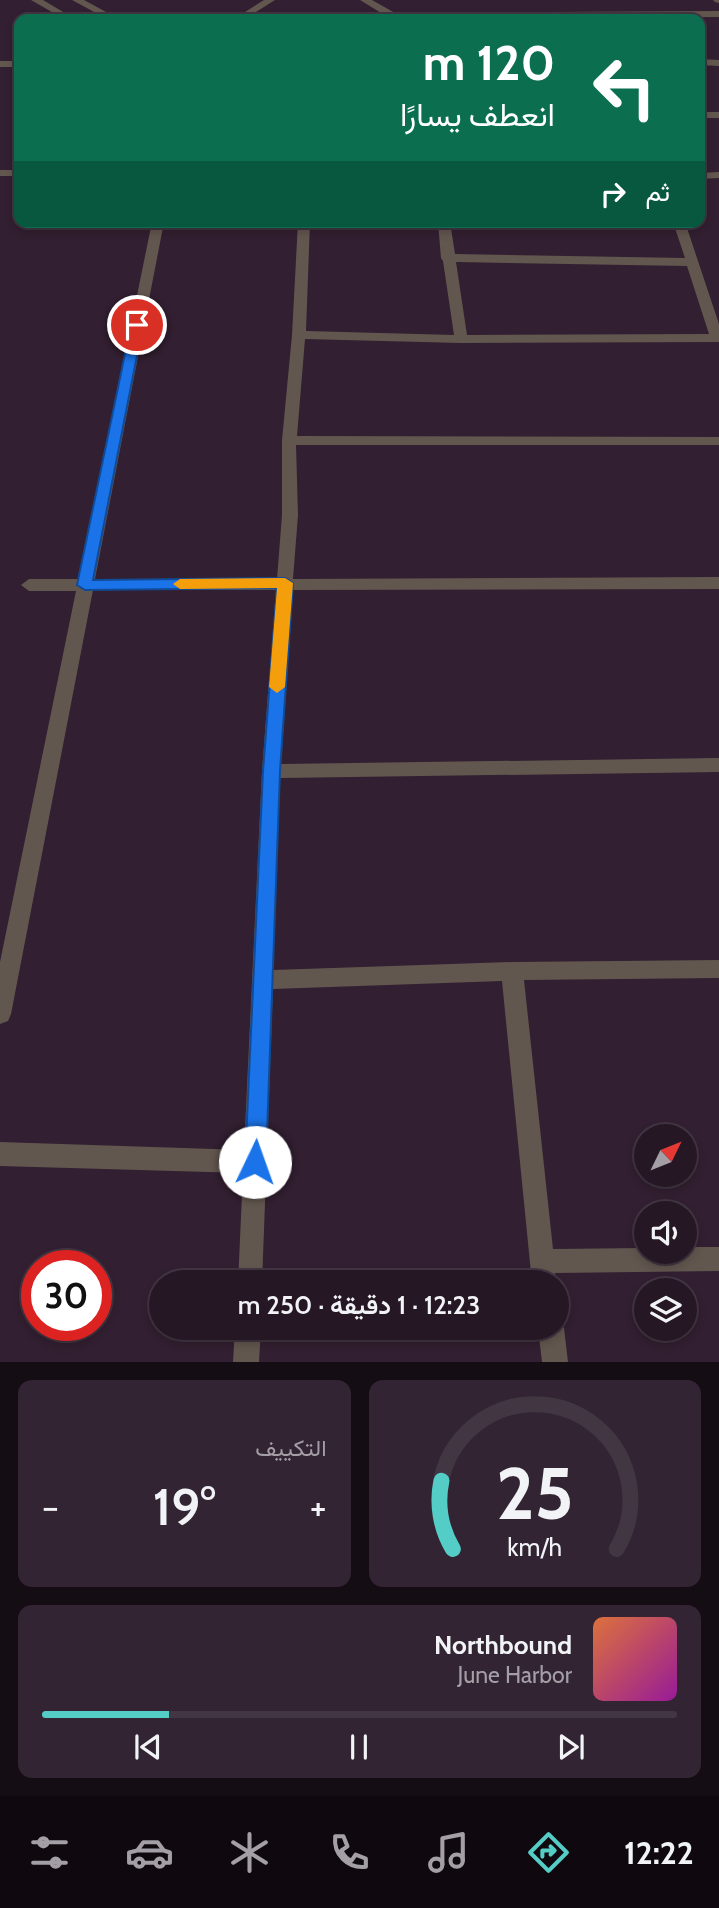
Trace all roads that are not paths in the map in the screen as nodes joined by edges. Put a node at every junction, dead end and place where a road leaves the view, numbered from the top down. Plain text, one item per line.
1 (36, 0) edge
2 (78, 0) edge
3 (270, 0) edge
4 (365, 0) edge
5 (511, 7) dead end
6 (590, 7) dead end
7 (61, 14) edge
8 (105, 14) edge
9 (247, 14) edge
10 (391, 14) edge
11 (501, 14) joint
12 (581, 14) junction
13 (719, 14) edge
14 (157, 228) edge
15 (304, 228) edge
16 (444, 228) edge
17 (681, 228) edge
18 (447, 258) junction
19 (692, 262) junction
20 (299, 335) junction
21 (718, 338) edge
22 (461, 339) junction
23 (289, 440) junction
24 (719, 441) edge
25 (285, 583) junction
26 (719, 583) edge
27 (29, 585) dead end
28 (85, 585) junction
29 (719, 765) edge
30 (271, 771) junction
31 (719, 970) edge
32 (512, 971) junction
33 (264, 980) junction
34 (0, 1014) edge
35 (0, 1154) edge
36 (255, 1162) junction
37 (719, 1258) edge
38 (251, 1270) edge
39 (543, 1270) edge
40 (568, 1270) edge
41 (247, 1340) edge
42 (552, 1340) edge
43 (246, 1362) edge
44 (555, 1362) edge

1 - 7 street
2 - 8 street
3 - 9 street
4 - 10 street
5 - 11 street
6 - 12 street
11 - 12 street
12 - 13 street
14 - 28 street
15 - 20 street
16 - 18 street
17 - 19 street
18 - 19 street
18 - 22 street
19 - 21 street
20 - 22 street
20 - 23 street
21 - 22 street
23 - 24 street
23 - 25 street
25 - 26 street
25 - 28 street
25 - 30 street
27 - 28 street
28 - 34 street
29 - 30 street
30 - 33 street
31 - 32 street
32 - 33 street
32 - 39 street
33 - 36 street
35 - 36 street
36 - 38 street
37 - 40 street
41 - 43 street
42 - 44 street

